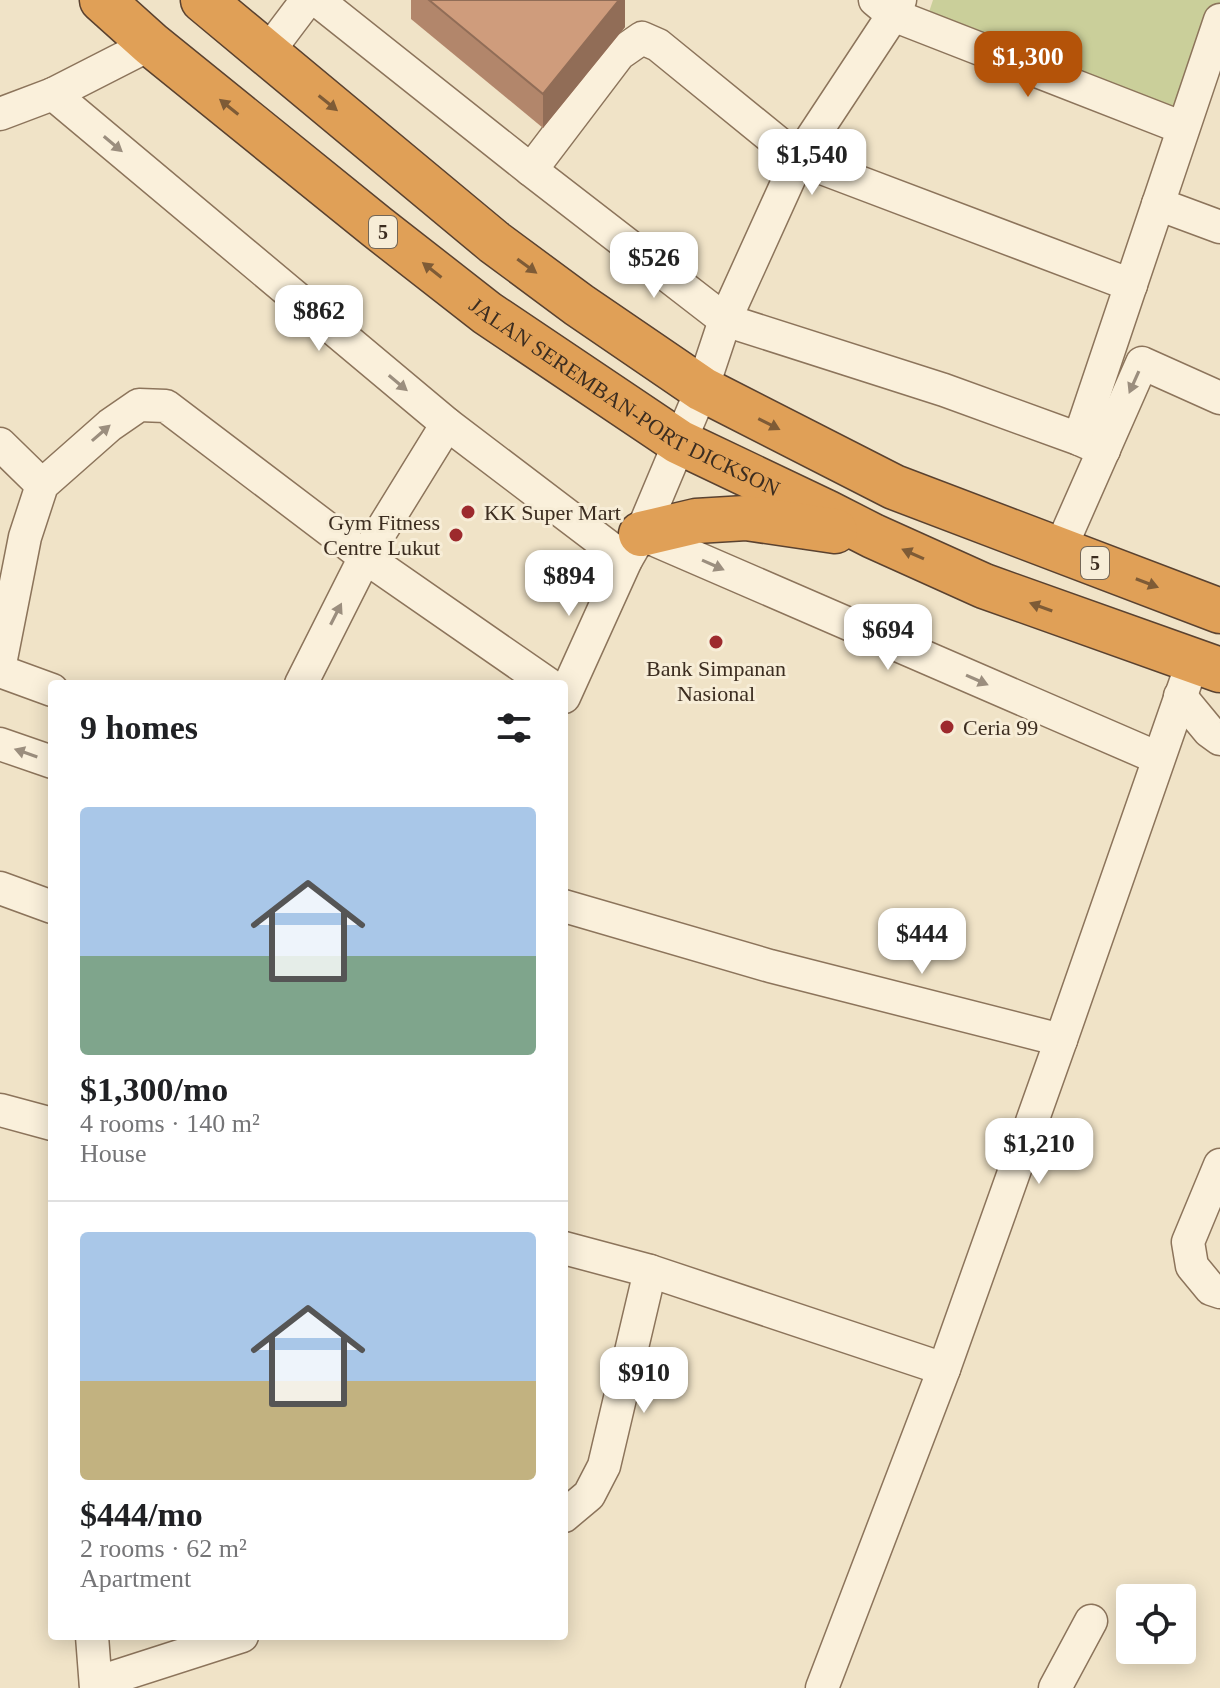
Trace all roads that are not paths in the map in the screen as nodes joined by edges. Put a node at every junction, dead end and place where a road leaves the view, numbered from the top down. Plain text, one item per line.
1 (102, 0) edge
2 (203, 0) edge
3 (307, 0) edge
4 (317, 0) edge
5 (889, 5) edge
6 (1220, 20) edge
7 (151, 44) junction
8 (267, 53) junction
9 (53, 94) junction
10 (0, 114) edge
11 (1183, 128) junction
12 (798, 159) junction
13 (531, 170) junction
14 (1158, 204) junction
15 (1220, 227) edge
16 (1131, 285) junction
17 (725, 320) junction
18 (702, 389) junction
19 (1220, 398) edge
20 (447, 424) junction
21 (679, 442) junction
22 (0, 444) edge
23 (1091, 444) junction
24 (42, 485) junction
25 (12, 532) edge
26 (873, 536) junction
27 (634, 547) junction
28 (1060, 549) junction
29 (365, 557) junction
30 (1220, 611) edge
31 (0, 664) edge
32 (0, 671) edge
33 (1198, 676) edge
34 (303, 680) edge
35 (542, 680) edge
36 (568, 687) edge
37 (48, 689) edge
38 (1220, 739) edge
39 (0, 744) edge
40 (1158, 758) junction
41 (48, 761) edge
42 (0, 888) edge
43 (48, 906) edge
44 (568, 907) edge
45 (1061, 1040) junction
46 (0, 1110) edge
47 (48, 1123) edge
48 (1220, 1165) edge
49 (568, 1249) edge
50 (650, 1271) junction
51 (1220, 1292) edge
52 (944, 1369) junction
53 (568, 1513) edge
54 (1091, 1621) dead end
55 (92, 1640) edge
56 (230, 1640) edge
57 (96, 1686) edge
58 (822, 1688) edge
59 (1055, 1688) edge

1 - 7 highway, JALAN SEREMBAN-PORT DICKSON / 5
2 - 8 highway, JALAN SEREMBAN-PORT DICKSON / 5
3 - 8 street
4 - 13 street
5 - 11 street
5 - 12 street
6 - 11 street
7 - 9 street
21 -> 7 highway, JALAN SEREMBAN-PORT DICKSON / 5
8 -> 18 highway, JALAN SEREMBAN-PORT DICKSON / 5
9 - 10 street
9 -> 20 street
11 - 14 street
12 - 13 street
12 - 16 street
12 - 17 street
13 - 17 street
14 - 15 street
14 - 16 street
16 - 23 street
17 - 18 street
17 - 23 street
18 - 21 street
18 -> 28 highway, JALAN SEREMBAN-PORT DICKSON / 5
19 -> 23 street
20 - 27 street
20 - 29 street
21 - 26 highway, JALAN SEREMBAN-PORT DICKSON / 5
21 - 27 street
22 - 24 street
23 - 28 street
24 - 25 street
24 -> 29 street
25 - 31 street
26 - 27 highway
33 -> 26 highway, JALAN SEREMBAN-PORT DICKSON / 5
27 - 36 street
27 -> 40 street
28 -> 30 highway, JALAN SEREMBAN-PORT DICKSON / 5
34 -> 29 street
29 - 35 street
32 - 37 street
33 - 38 street
33 - 40 street
41 -> 39 street
40 - 45 street
42 - 43 street
44 - 45 street
45 - 52 street
46 - 47 street
48 - 51 street
49 - 50 street
50 - 52 street
50 - 53 street
52 - 58 street
54 - 59 street
55 - 57 street
56 - 57 street

